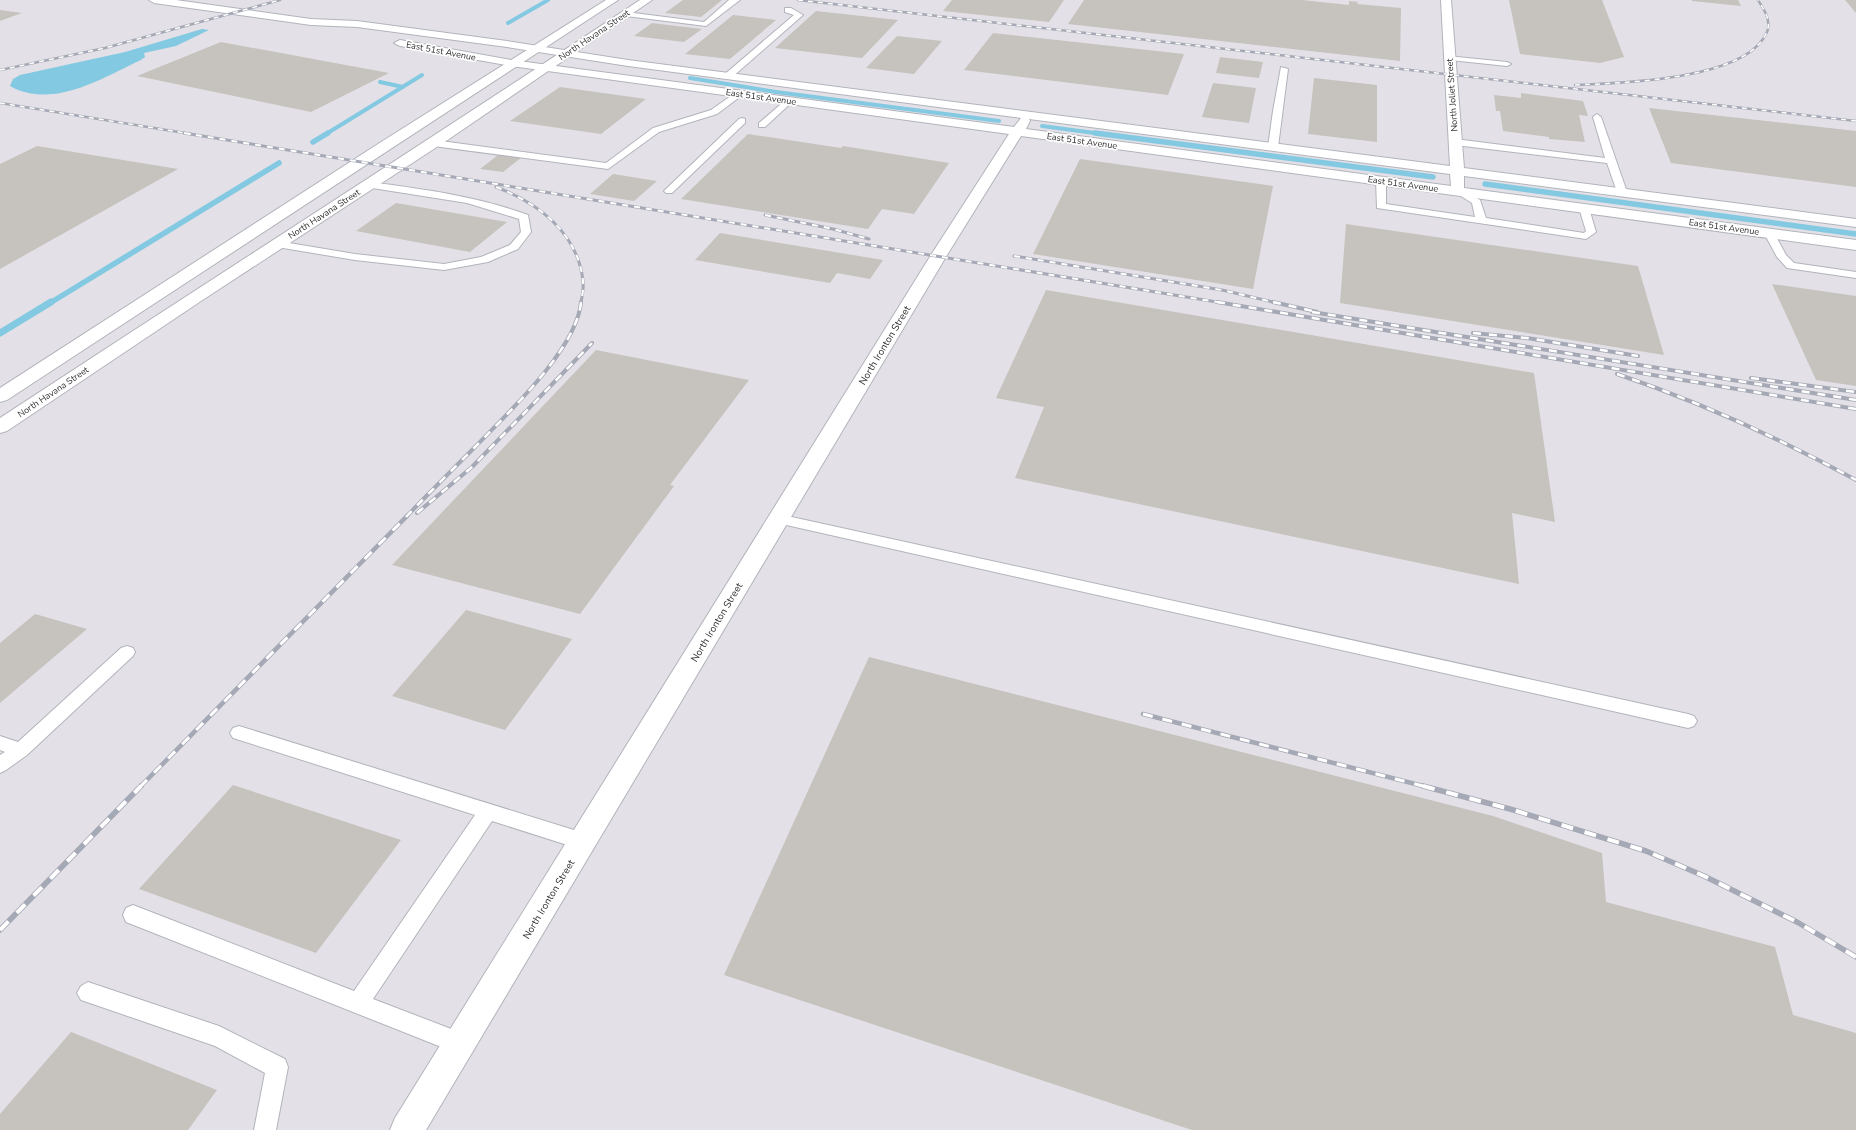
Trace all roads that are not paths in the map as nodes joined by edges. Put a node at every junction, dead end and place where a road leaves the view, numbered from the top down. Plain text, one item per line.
1 (154, 0) edge
2 (613, 0) edge
3 (647, 0) edge
4 (733, 0) edge
5 (1446, 0) edge
6 (788, 10) dead end
7 (626, 14) junction
8 (311, 22) junction
9 (375, 38) dead end
10 (390, 41) dead end
11 (534, 48) junction
12 (567, 53) junction
13 (1450, 58) junction
14 (511, 63) junction
15 (1507, 64) dead end
16 (544, 68) junction
17 (1284, 69) dead end
18 (728, 76) junction
19 (738, 94) junction
20 (788, 101) junction
21 (1597, 116) dead end
22 (742, 121) dead end
23 (1022, 123) junction
24 (762, 124) dead end
25 (1455, 142) junction
26 (433, 143) junction
27 (1274, 147) junction
28 (1612, 161) junction
29 (1457, 171) junction
30 (1381, 180) junction
31 (369, 185) junction
32 (669, 191) dead end
33 (1458, 191) junction
34 (1622, 192) junction
35 (1584, 208) junction
36 (1480, 220) junction
37 (1856, 223) edge
38 (1769, 233) junction
39 (277, 244) junction
40 (1856, 245) edge
41 (1856, 275) edge
42 (0, 396) edge
43 (0, 427) edge
44 (778, 519) junction
45 (127, 652) dead end
46 (1688, 721) dead end
47 (239, 733) dead end
48 (0, 743) edge
49 (21, 750) junction
50 (0, 765) edge
51 (488, 811) junction
52 (583, 841) junction
53 (133, 915) dead end
54 (88, 993) dead end
55 (358, 1003) junction
56 (459, 1043) junction
57 (265, 1130) edge
58 (407, 1130) edge

1 - 8 street, East 51st Avenue
2 - 11 street, North Havana Street
3 - 7 street, North Havana Street
4 - 7 lane
5 - 13 street, North Joliet Street
6 - 18 lane
7 - 12 street, North Havana Street
8 - 9 street, East 51st Avenue
8 - 11 street, East 51st Avenue
10 - 14 street, East 51st Avenue
11 - 12 street, East 51st Avenue
11 - 14 street, North Havana Street
12 - 16 street, North Havana Street
12 - 18 street, East 51st Avenue
13 - 15 lane
13 - 25 street, North Joliet Street
14 - 16 street, East 51st Avenue
14 - 42 street, North Havana Street
16 - 19 street, East 51st Avenue
16 - 26 street, North Havana Street
17 - 27 lane
18 - 23 street, East 51st Avenue
19 - 20 street, East 51st Avenue
19 - 26 lane
20 - 23 street, East 51st Avenue
20 - 24 lane
21 - 28 lane
22 - 32 lane
23 - 27 street, East 51st Avenue
23 - 30 street, East 51st Avenue
23 - 44 street, North Ironton Street
25 - 28 lane
25 - 29 street, North Joliet Street
26 - 31 street, North Havana Street
27 - 29 street, East 51st Avenue
28 - 34 lane
29 - 33 street, North Joliet Street
29 - 34 street, East 51st Avenue
30 - 33 street, East 51st Avenue
30 - 36 lane
31 - 39 street, North Havana Street
31 - 39 lane
33 - 35 street, East 51st Avenue
33 - 36 lane
34 - 37 street, East 51st Avenue
35 - 36 lane
35 - 38 street, East 51st Avenue
38 - 40 street, East 51st Avenue
38 - 41 lane
39 - 43 street, North Havana Street
44 - 46 lane
44 - 52 street, North Ironton Street
45 - 49 lane
47 - 51 lane
48 - 49 lane
49 - 50 lane
51 - 52 lane
51 - 55 lane
52 - 56 street, North Ironton Street
53 - 55 lane
54 - 57 lane
55 - 56 lane
56 - 58 street, North Ironton Street

